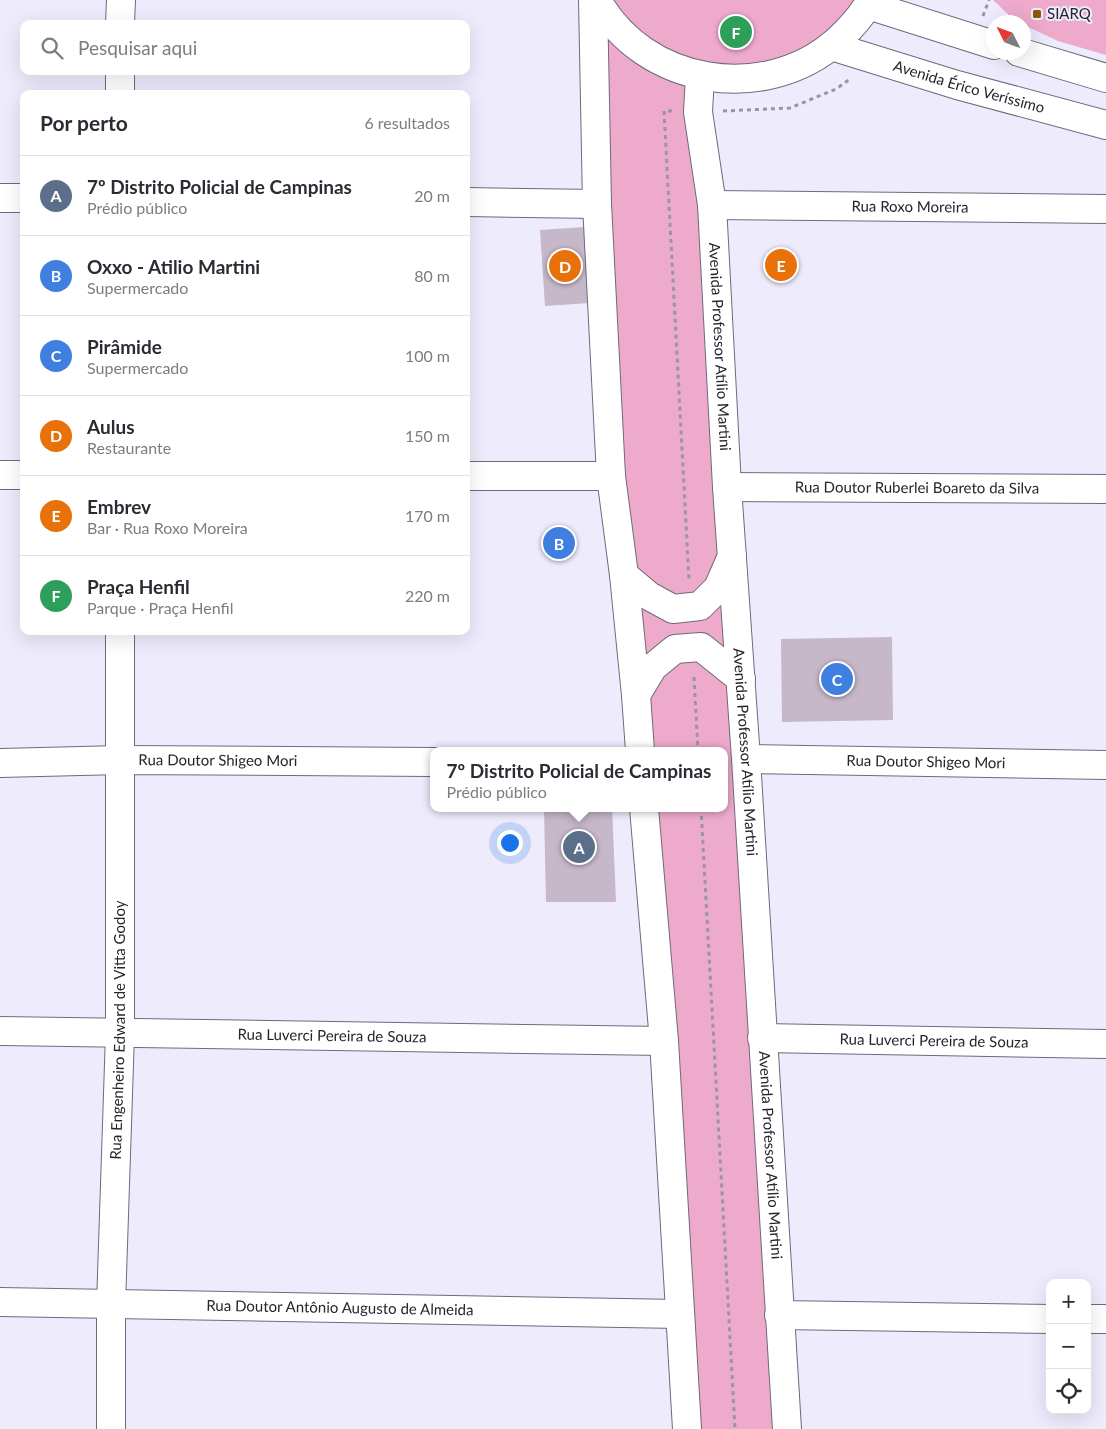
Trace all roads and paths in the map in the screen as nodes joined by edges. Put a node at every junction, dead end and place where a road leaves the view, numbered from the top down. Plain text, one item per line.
1 (120, 0) edge
2 (593, 0) edge
3 (597, 0) edge
4 (869, 2) edge
5 (120, 20) edge
6 (986, 42) edge
7 (831, 46) junction
8 (1031, 56) edge
9 (120, 75) edge
10 (700, 76) junction
11 (1106, 78) edge
12 (120, 90) edge
13 (664, 111) dead end
14 (1106, 125) edge
15 (0, 198) edge
16 (20, 198) edge
17 (470, 202) edge
18 (597, 204) junction
19 (712, 206) junction
20 (1106, 209) edge
21 (0, 475) edge
22 (20, 475) edge
23 (470, 476) edge
24 (611, 476) junction
25 (727, 487) junction
26 (1106, 488) edge
27 (732, 556) junction
28 (624, 574) junction
29 (691, 607) junction
30 (120, 635) edge
31 (693, 648) junction
32 (741, 680) junction
33 (636, 694) junction
34 (640, 747) edge
35 (698, 747) edge
36 (121, 760) junction
37 (746, 760) junction
38 (430, 762) edge
39 (0, 763) edge
40 (1106, 765) edge
41 (644, 812) edge
42 (701, 812) edge
43 (0, 1031) edge
44 (120, 1034) junction
45 (762, 1038) junction
46 (664, 1041) junction
47 (1106, 1044) edge
48 (0, 1302) edge
49 (111, 1305) junction
50 (680, 1314) junction
51 (779, 1315) junction
52 (1046, 1318) edge
53 (1091, 1319) edge
54 (1106, 1319) edge
55 (111, 1429) edge
56 (686, 1429) edge
57 (735, 1429) edge
58 (786, 1429) edge

1 - 5 street
2 - 18 street
3 - 10 street
4 - 6 street
4 - 7 street
7 - 10 street
7 - 14 street, Avenida Érico Veríssimo
8 - 11 street
9 - 12 street
10 - 19 street, Avenida Professor Atílio Martini
13 - 29 path
15 - 16 street
17 - 18 street
18 - 24 street
19 - 20 street, Rua Roxo Moreira
19 - 25 street, Avenida Professor Atílio Martini
21 - 22 street
23 - 24 street
24 - 28 street
25 - 26 street, Rua Doutor Ruberlei Boareto da Silva
25 - 27 street, Avenida Professor Atílio Martini
27 - 29 street
27 - 32 street, Avenida Professor Atílio Martini
28 - 29 street
28 - 33 street
30 - 36 street, Rua Engenheiro Edward de Vitta Godoy
31 - 32 street
31 - 33 street
31 - 35 path
32 - 37 street, Avenida Professor Atílio Martini
33 - 34 street
36 - 38 street, Rua Doutor Shigeo Mori
36 - 39 street, Rua Doutor Shigeo Mori
36 - 44 street, Rua Engenheiro Edward de Vitta Godoy
37 - 40 street, Rua Doutor Shigeo Mori
37 - 45 street, Avenida Professor Atílio Martini
41 - 46 street
42 - 57 path
43 - 44 street, Rua Luverci Pereira de Souza
44 - 46 street, Rua Luverci Pereira de Souza
44 - 49 street, Rua Engenheiro Edward de Vitta Godoy
45 - 47 street, Rua Luverci Pereira de Souza
45 - 51 street, Avenida Professor Atílio Martini
46 - 50 street
48 - 49 street, Rua Doutor Antônio Augusto de Almeida
49 - 50 street, Rua Doutor Antônio Augusto de Almeida
49 - 55 street, Rua Engenheiro Edward de Vitta Godoy
50 - 56 street
51 - 52 street
51 - 58 street, Avenida Professor Atílio Martini
53 - 54 street

